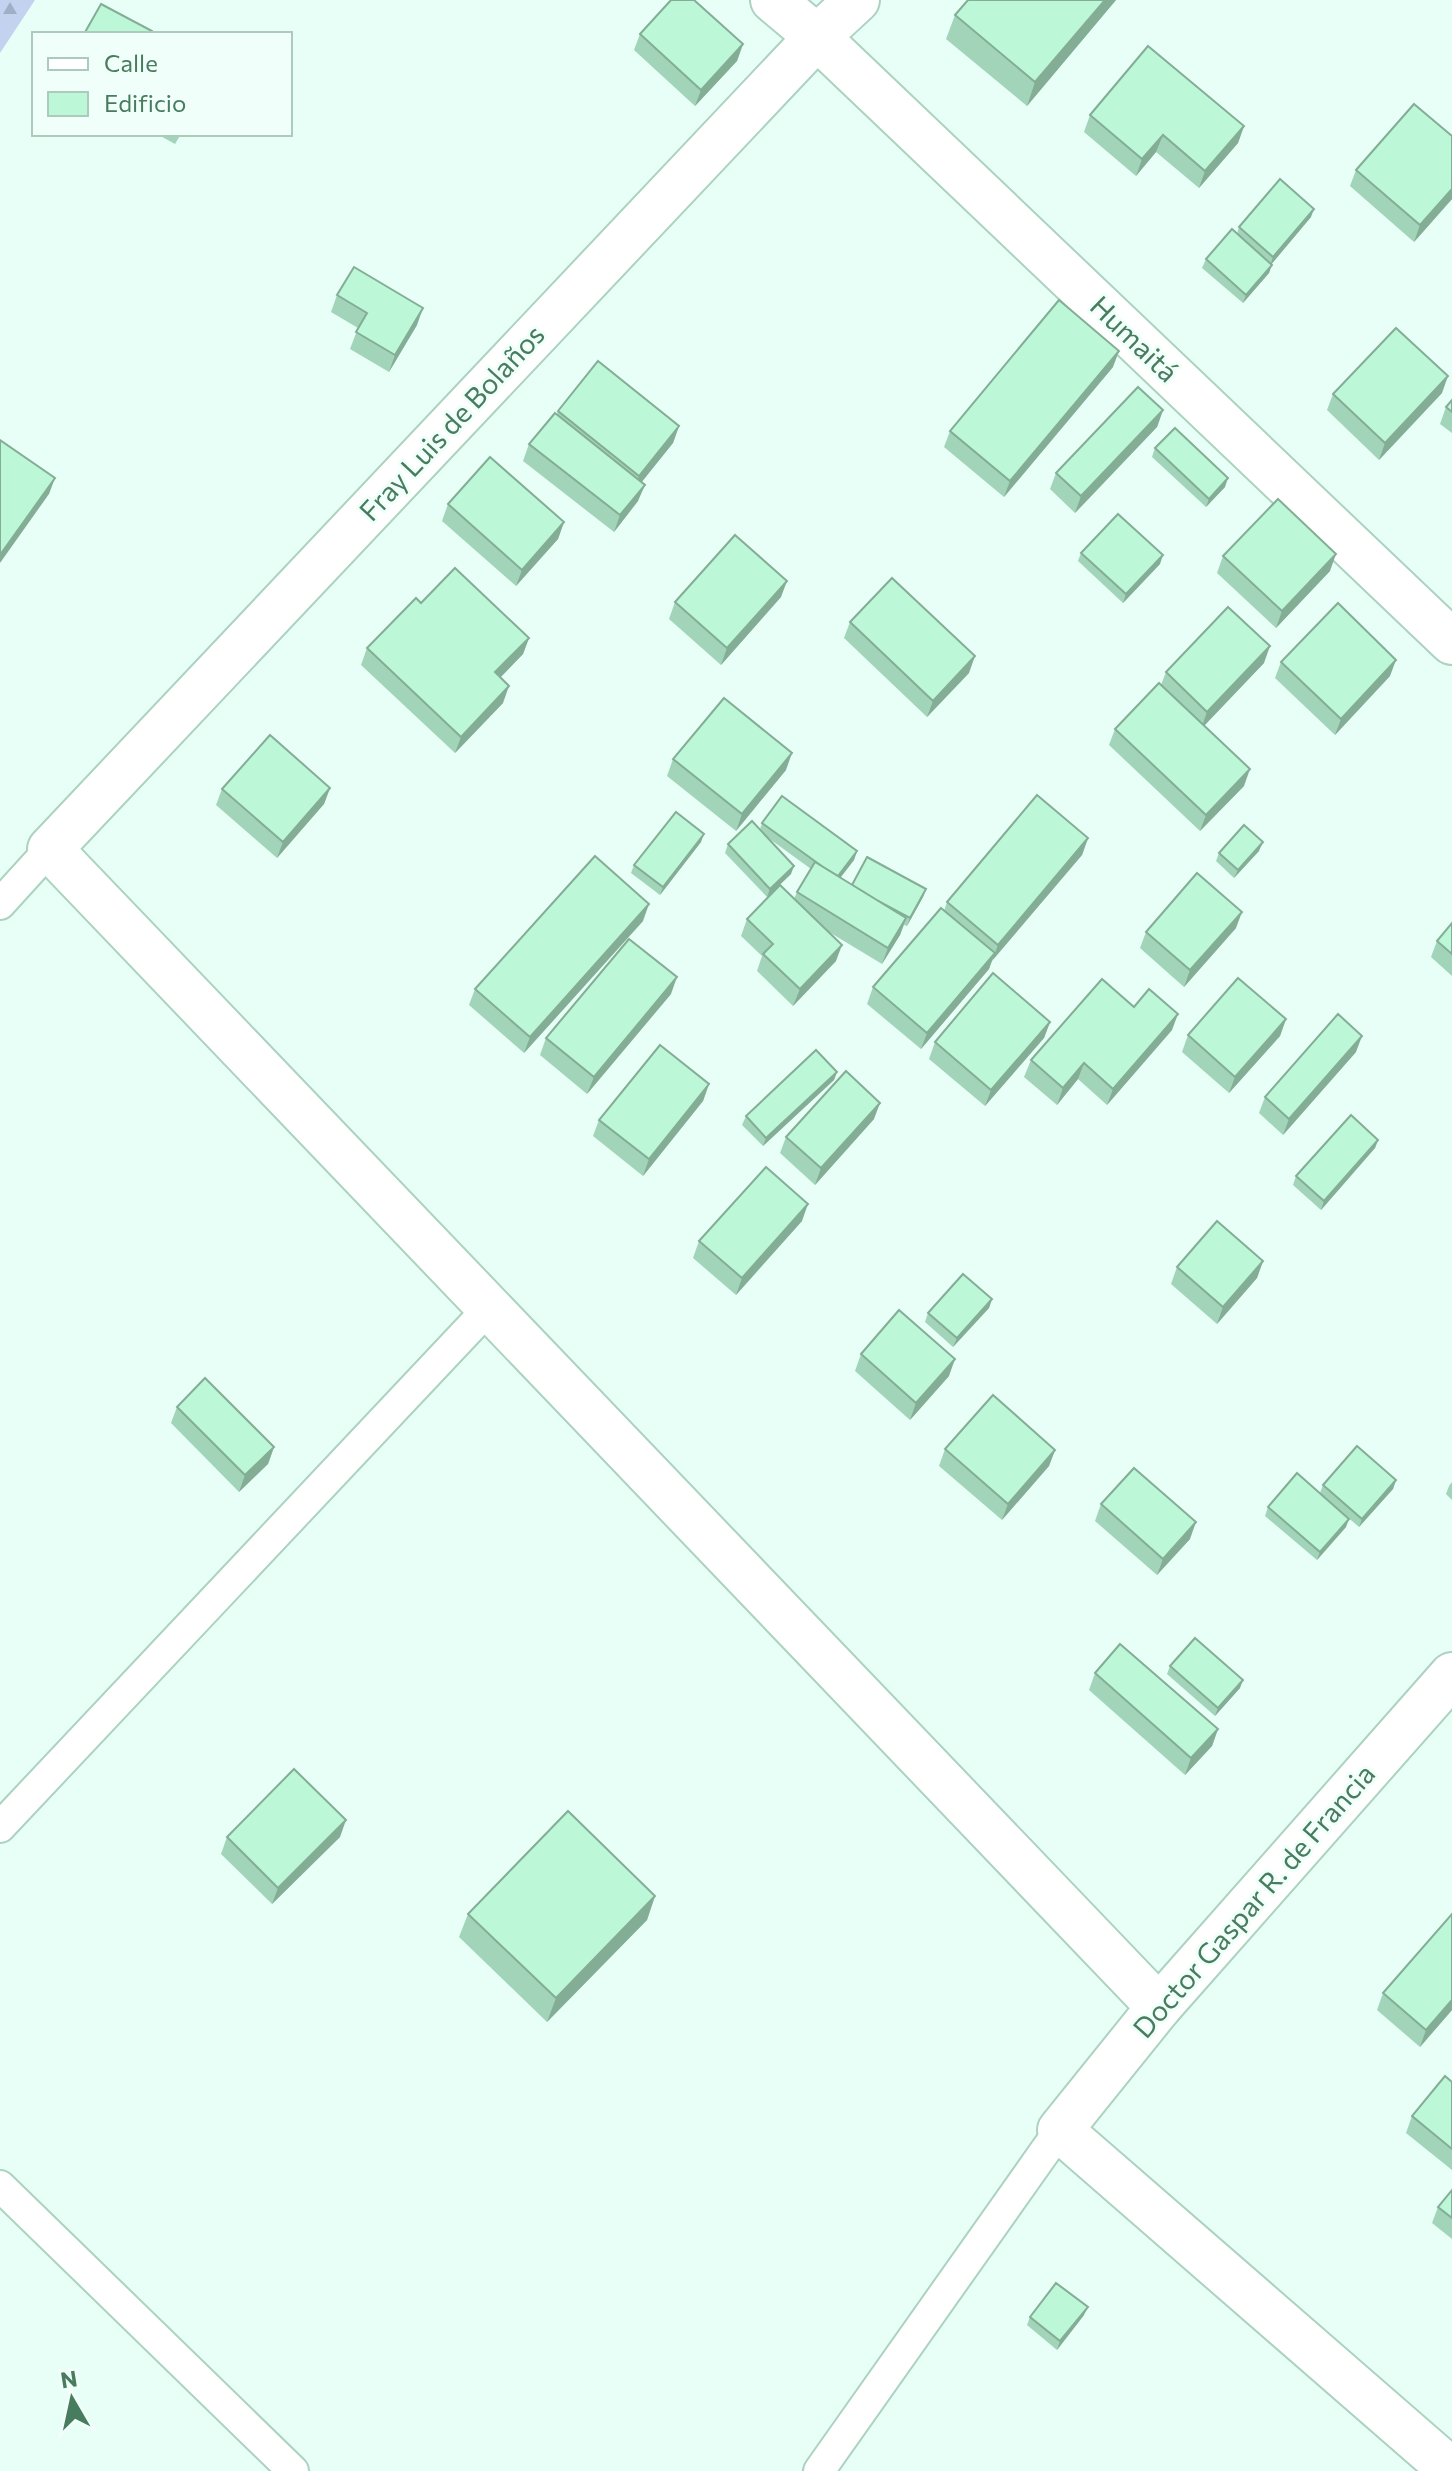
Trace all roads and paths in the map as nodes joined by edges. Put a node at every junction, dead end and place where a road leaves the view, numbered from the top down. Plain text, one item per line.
1 (773, 0) edge
2 (857, 0) edge
3 (817, 37) junction
4 (1452, 642) edge
5 (50, 849) junction
6 (0, 904) edge
7 (489, 1308) junction
8 (1452, 1675) edge
9 (0, 1827) edge
10 (1159, 2007) junction
11 (1060, 2130) junction
12 (0, 2186) edge
13 (289, 2470) edge
14 (819, 2471) edge
15 (1452, 2471) edge

1 - 3 street, Humaitá
2 - 3 street, Fray Luis de Bolaños
3 - 4 street, Humaitá
3 - 5 street, Fray Luis de Bolaños
5 - 6 lane
5 - 7 street
7 - 9 lane
7 - 10 street
8 - 10 street, Doctor Gaspar R. de Francia
10 - 11 street, Doctor Gaspar R. de Francia
11 - 14 lane
11 - 15 street
12 - 13 lane

